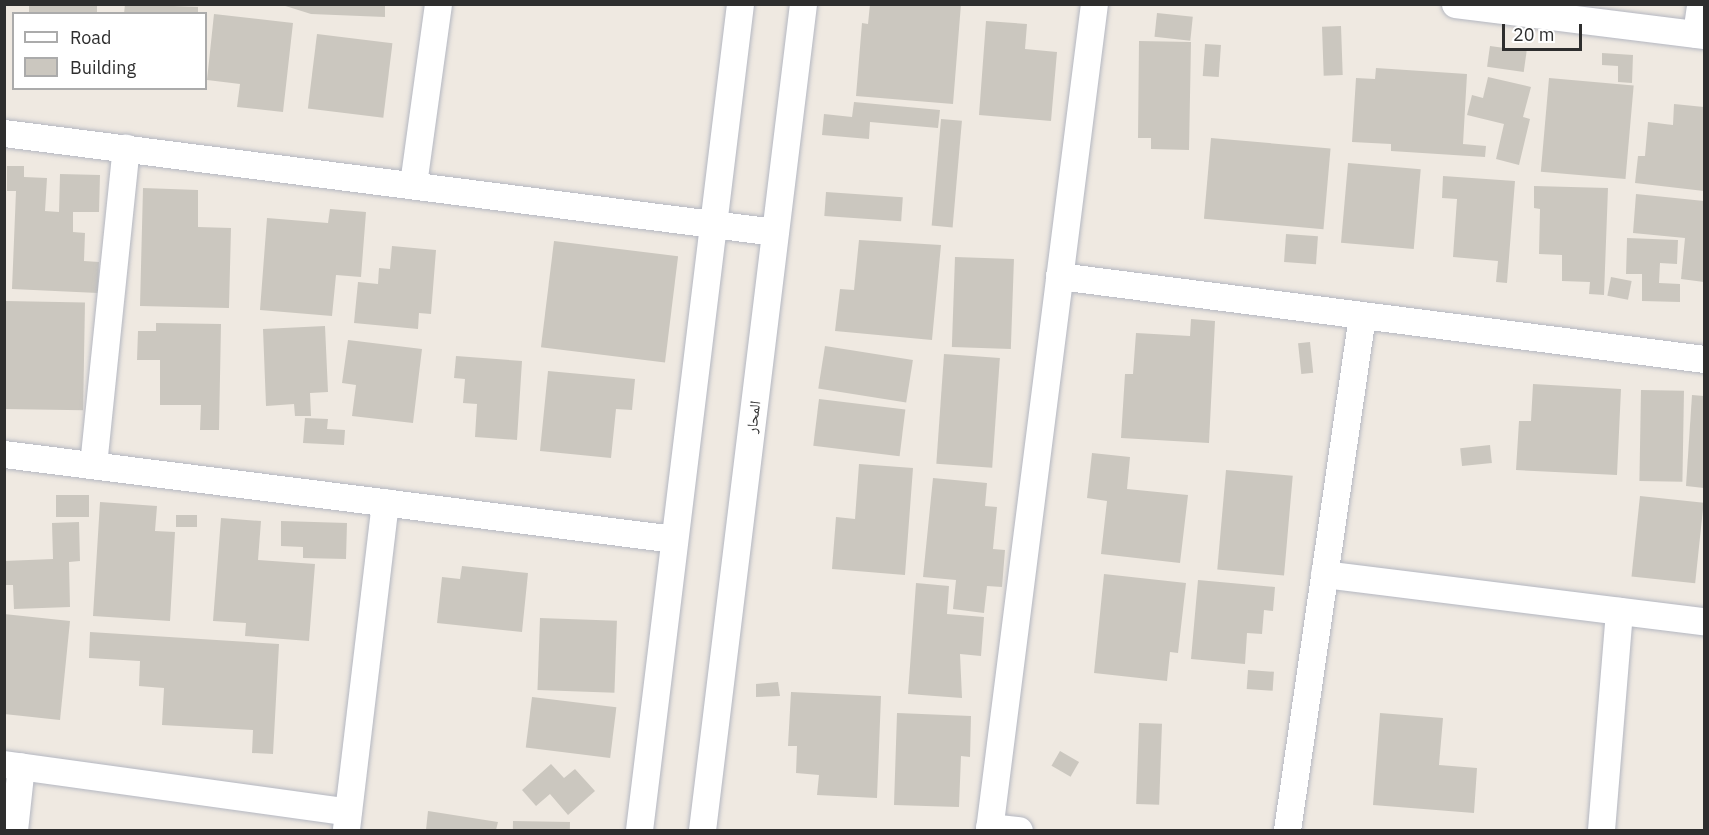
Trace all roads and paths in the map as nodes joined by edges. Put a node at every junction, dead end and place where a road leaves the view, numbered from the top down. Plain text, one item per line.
1 (438, 4) edge
2 (741, 4) edge
3 (804, 4) edge
4 (1094, 4) edge
5 (1455, 4) edge
6 (1700, 4) edge
7 (1700, 35) edge
8 (4, 133) edge
9 (126, 148) junction
10 (413, 184) junction
11 (713, 222) junction
12 (776, 232) junction
13 (1059, 276) junction
14 (1362, 315) junction
15 (1704, 359) edge
16 (4, 454) edge
17 (93, 465) junction
18 (385, 502) junction
19 (674, 539) junction
20 (1324, 574) junction
21 (1619, 611) junction
22 (1704, 621) edge
23 (13, 765) edge
24 (347, 821) edge
25 (989, 829) edge
26 (14, 831) edge
27 (639, 831) edge
28 (702, 831) edge
29 (1019, 831) edge
30 (1287, 831) edge
31 (1600, 831) edge

1 - 10 street
2 - 11 street
3 - 12 street, المحار
4 - 13 street
5 - 7 street
6 - 7 street
8 - 9 street
9 - 10 street
9 - 17 street
10 - 11 street
11 - 12 street
11 - 19 street
12 - 28 street, المحار
13 - 14 street
13 - 25 street
14 - 15 street
14 - 20 street
16 - 17 street
17 - 18 street
18 - 19 street
18 - 24 street
19 - 27 street
20 - 21 street
20 - 30 street
21 - 22 street
21 - 31 street
23 - 24 street
23 - 26 street
25 - 29 street

